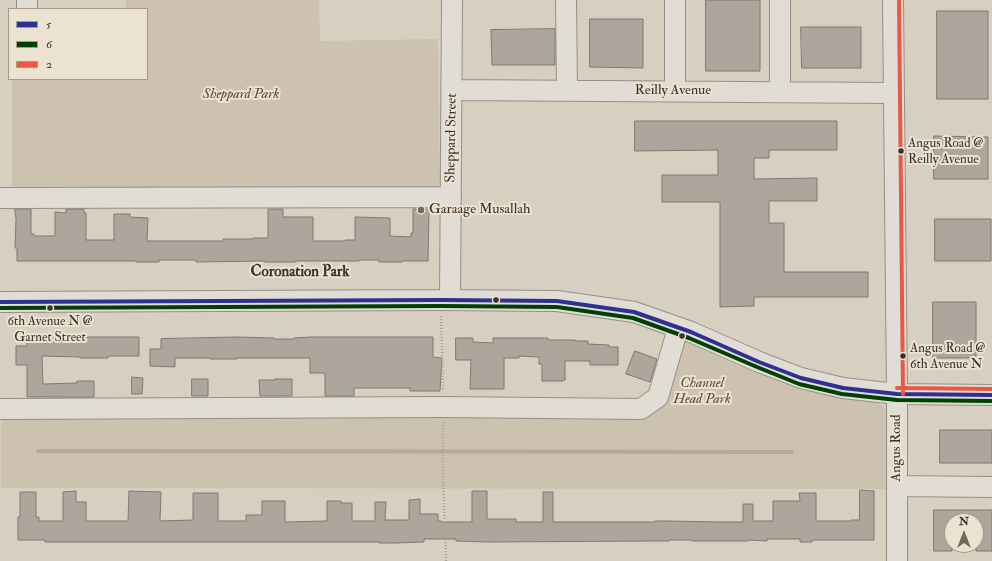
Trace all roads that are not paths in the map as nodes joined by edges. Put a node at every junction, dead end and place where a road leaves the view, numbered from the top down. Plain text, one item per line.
1 (452, 0) edge
2 (566, 0) edge
3 (674, 0) edge
4 (780, 0) edge
5 (893, 0) edge
6 (452, 90) junction
7 (567, 91) junction
8 (675, 91) junction
9 (780, 92) junction
10 (893, 93) junction
11 (451, 197) junction
12 (0, 198) edge
13 (446, 300) junction
14 (0, 302) edge
15 (678, 328) junction
16 (897, 394) junction
17 (992, 395) edge
18 (0, 409) edge
19 (897, 486) junction
20 (992, 487) edge
21 (897, 561) edge

1 - 6 street, Sheppard Street
2 - 7 street
3 - 8 street
4 - 9 street
5 - 10 street, Angus Road
6 - 7 street, Reilly Avenue
6 - 11 street, Sheppard Street
7 - 8 street, Reilly Avenue
8 - 9 street, Reilly Avenue
9 - 10 street, Reilly Avenue
10 - 16 street, Angus Road
11 - 12 street
11 - 13 street, Sheppard Street
13 - 14 street
13 - 15 street
15 - 16 street
15 - 18 street
16 - 17 street
16 - 19 street, Angus Road
19 - 20 street
19 - 21 street, Angus Road

